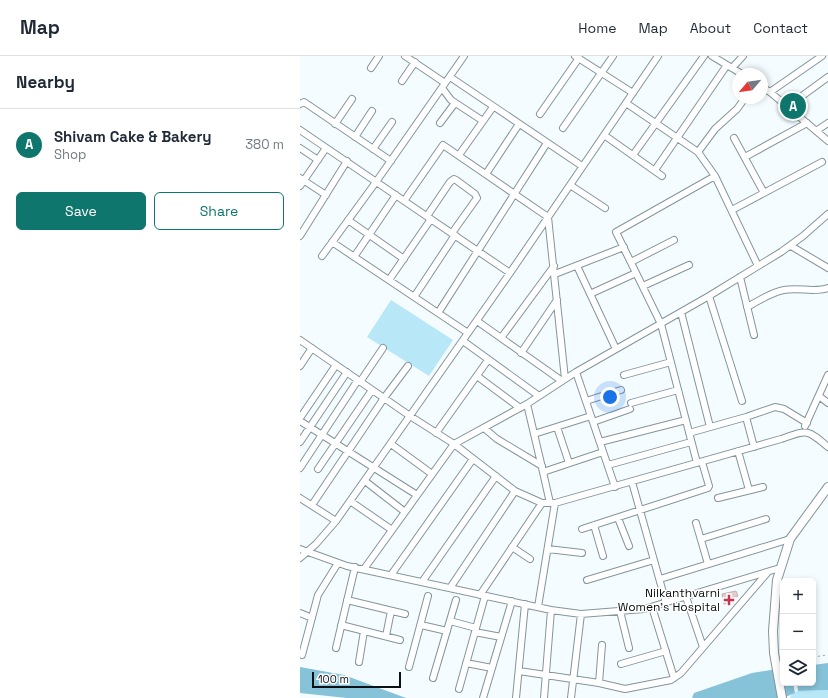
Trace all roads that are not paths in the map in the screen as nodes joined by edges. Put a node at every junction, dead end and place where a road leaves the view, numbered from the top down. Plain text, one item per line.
1 (379, 56) edge
2 (405, 56) edge
3 (463, 56) edge
4 (613, 56) edge
5 (658, 56) edge
6 (704, 56) edge
7 (743, 56) edge
8 (822, 56) edge
9 (577, 57) edge
10 (715, 57) edge
11 (415, 62) junction
12 (730, 66) junction
13 (371, 68) dead end
14 (733, 68) edge
15 (602, 73) junction
16 (450, 77) junction
17 (828, 78) edge
18 (402, 81) dead end
19 (444, 85) junction
20 (770, 92) joint
21 (633, 93) junction
22 (352, 99) dead end
23 (455, 103) junction
24 (626, 103) junction
25 (300, 104) edge
26 (741, 104) edge
27 (493, 107) junction
28 (787, 107) junction
29 (372, 112) dead end
30 (540, 114) dead end
31 (483, 121) junction
32 (392, 122) dead end
33 (440, 123) dead end
34 (656, 123) junction
35 (807, 123) junction
36 (828, 123) edge
37 (335, 124) junction
38 (519, 124) junction
39 (563, 128) dead end
40 (816, 131) junction
41 (301, 132) edge
42 (604, 135) junction
43 (355, 137) junction
44 (677, 138) junction
45 (734, 138) dead end
46 (828, 142) edge
47 (547, 143) junction
48 (300, 148) edge
49 (326, 148) junction
50 (373, 149) junction
51 (698, 152) junction
52 (459, 155) junction
53 (633, 155) junction
54 (745, 157) junction
55 (318, 160) junction
56 (346, 161) junction
57 (391, 161) junction
58 (822, 162) dead end
59 (582, 166) junction
60 (655, 170) junction
61 (486, 174) junction
62 (662, 176) dead end
63 (716, 176) junction
64 (301, 181) edge
65 (376, 182) junction
66 (570, 185) junction
67 (764, 192) junction
68 (515, 193) junction
69 (326, 195) junction
70 (396, 195) junction
71 (404, 201) junction
72 (605, 208) dead end
73 (732, 210) junction
74 (828, 214) edge
75 (429, 217) junction
76 (548, 217) junction
77 (348, 220) junction
78 (454, 234) junction
79 (369, 235) junction
80 (300, 236) edge
81 (674, 240) dead end
82 (332, 242) junction
83 (791, 246) junction
84 (624, 247) junction
85 (478, 251) junction
86 (322, 256) dead end
87 (354, 257) junction
88 (404, 259) junction
89 (631, 262) junction
90 (689, 265) dead end
91 (554, 266) junction
92 (577, 266) junction
93 (758, 266) junction
94 (828, 268) edge
95 (510, 273) junction
96 (636, 273) junction
97 (555, 274) junction
98 (740, 277) junction
99 (389, 280) junction
100 (643, 286) junction
101 (828, 288) edge
102 (590, 294) junction
103 (709, 296) junction
104 (414, 297) junction
105 (557, 300) junction
106 (747, 307) junction
107 (681, 312) junction
108 (438, 313) junction
109 (477, 321) junction
110 (661, 324) junction
111 (468, 333) junction
112 (754, 335) dead end
113 (501, 338) junction
114 (300, 340) edge
115 (463, 341) junction
116 (312, 348) junction
117 (383, 348) dead end
118 (616, 349) junction
119 (521, 352) junction
120 (488, 360) junction
121 (671, 362) junction
122 (336, 365) junction
123 (300, 366) edge
124 (408, 366) dead end
125 (347, 372) junction
126 (576, 372) junction
127 (828, 375) edge
128 (476, 376) junction
129 (624, 376) dead end
130 (563, 380) junction
131 (359, 381) junction
132 (372, 390) junction
133 (621, 390) dead end
134 (678, 390) junction
135 (539, 396) junction
136 (819, 396) junction
137 (384, 398) junction
138 (586, 401) junction
139 (742, 401) dead end
140 (828, 403) edge
141 (527, 404) junction
142 (520, 408) junction
143 (410, 416) junction
144 (746, 417) junction
145 (300, 418) edge
146 (592, 419) junction
147 (686, 420) junction
148 (300, 421) edge
149 (806, 423) junction
150 (310, 427) junction
151 (557, 427) junction
152 (484, 428) junction
153 (710, 428) junction
154 (803, 432) junction
155 (436, 433) junction
156 (689, 433) junction
157 (322, 434) junction
158 (534, 434) junction
159 (828, 437) edge
160 (300, 442) edge
161 (600, 442) junction
162 (691, 442) junction
163 (335, 443) junction
164 (391, 444) junction
165 (454, 444) junction
166 (826, 445) edge
167 (754, 447) junction
168 (348, 451) junction
169 (738, 451) junction
170 (604, 452) junction
171 (473, 459) junction
172 (699, 462) junction
173 (569, 463) junction
174 (608, 465) junction
175 (300, 468) edge
176 (374, 468) junction
177 (318, 469) dead end
178 (543, 469) junction
179 (432, 474) junction
180 (496, 476) junction
181 (365, 481) junction
182 (632, 482) junction
183 (615, 487) junction
184 (763, 487) dead end
185 (828, 487) edge
186 (515, 490) junction
187 (749, 490) junction
188 (417, 494) junction
189 (300, 498) edge
190 (718, 498) dead end
191 (350, 501) junction
192 (542, 503) junction
193 (552, 503) junction
194 (312, 505) junction
195 (640, 511) junction
196 (405, 512) junction
197 (618, 518) junction
198 (766, 519) dead end
199 (336, 521) junction
200 (696, 523) dead end
201 (594, 525) junction
202 (582, 529) dead end
203 (392, 530) junction
204 (790, 538) junction
205 (701, 539) junction
206 (629, 546) dead end
207 (512, 547) junction
208 (300, 548) edge
209 (548, 548) junction
210 (308, 552) junction
211 (582, 552) dead end
212 (603, 556) dead end
213 (300, 558) edge
214 (530, 559) dead end
215 (654, 560) junction
216 (338, 563) junction
217 (708, 564) junction
218 (355, 567) junction
219 (780, 568) junction
220 (364, 569) junction
221 (768, 572) junction
222 (391, 575) junction
223 (660, 579) junction
224 (587, 580) dead end
225 (422, 582) junction
226 (450, 588) junction
227 (482, 595) junction
228 (428, 596) dead end
229 (686, 597) junction
230 (347, 600) junction
231 (456, 600) dead end
232 (512, 601) junction
233 (666, 603) junction
234 (525, 604) junction
235 (538, 607) junction
236 (652, 607) junction
237 (551, 610) junction
238 (620, 610) junction
239 (391, 611) junction
240 (300, 613) edge
241 (405, 614) dead end
242 (580, 614) junction
243 (312, 618) junction
244 (450, 622) junction
245 (341, 625) junction
246 (421, 625) junction
247 (475, 630) junction
248 (364, 631) junction
249 (447, 631) junction
250 (386, 636) junction
251 (501, 637) junction
252 (400, 640) dead end
253 (602, 645) dead end
254 (703, 647) junction
255 (336, 648) dead end
256 (629, 648) dead end
257 (666, 651) junction
258 (302, 655) dead end
259 (358, 662) dead end
260 (466, 663) junction
261 (621, 664) dead end
262 (409, 667) dead end
263 (492, 668) junction
264 (518, 672) junction
265 (546, 675) junction
266 (433, 678) dead end
267 (674, 678) junction
268 (573, 679) junction
269 (599, 683) junction
270 (459, 689) dead end
271 (483, 698) edge
272 (516, 698) edge
273 (544, 698) edge
274 (571, 698) edge
275 (782, 698) edge

1 - 13 street
2 - 11 street
3 - 16 street
4 - 15 street
5 - 21 street
6 - 34 street
7 - 12 street
8 - 20 street
9 - 15 street
9 - 30 street
10 - 12 street
11 - 18 street
11 - 19 street
12 - 14 street
12 - 44 street
15 - 21 street
15 - 39 street
16 - 19 street
16 - 27 street
17 - 28 street
19 - 23 street
19 - 57 street
20 - 28 street
21 - 24 street
22 - 37 street
23 - 31 street
23 - 33 street
24 - 34 street
24 - 42 street
25 - 37 street
26 - 51 street
27 - 31 street
27 - 38 street
28 - 35 street
29 - 43 street
31 - 52 street
32 - 50 street
34 - 44 street
34 - 53 street
35 - 40 street
35 - 54 street
36 - 40 street
37 - 43 street
38 - 47 street
38 - 61 street
40 - 46 street
41 - 49 street
42 - 53 street
42 - 59 street
43 - 50 street
44 - 51 street
44 - 60 street
45 - 54 street
47 - 59 street
47 - 68 street
48 - 55 street
49 - 55 street
49 - 56 street
50 - 57 street
51 - 63 street
52 - 61 street
52 - 71 street
53 - 60 street
54 - 67 street
55 - 64 street
56 - 65 street
56 - 69 street
57 - 65 street
58 - 67 street
59 - 66 street
60 - 62 street
61 - 68 street
63 - 73 street
63 - 84 street
64 - 69 street
65 - 70 street
65 - 77 street
66 - 72 street
66 - 76 street
67 - 73 street
68 - 76 street
68 - 85 street
69 - 80 street
70 - 71 street
70 - 79 street
71 - 75 street
73 - 93 street
74 - 83 street
75 - 78 street
75 - 78 street
75 - 88 street
76 - 91 street
76 - 95 street
77 - 79 street
77 - 82 street
78 - 85 street
78 - 104 street
79 - 87 street
79 - 88 street
81 - 89 street
82 - 86 street
82 - 87 street
83 - 93 street
83 - 94 street
84 - 89 street
84 - 92 street
85 - 95 street
85 - 108 street
87 - 99 street
88 - 99 street
89 - 96 street
90 - 100 street
91 - 97 street
91 - 113 street
92 - 97 street
92 - 102 street
93 - 98 street
95 - 109 street
96 - 100 street
96 - 102 street
97 - 105 street
98 - 103 street
98 - 106 street
99 - 104 street
100 - 110 street
101 - 106 street
102 - 118 street
103 - 107 street
103 - 139 street
104 - 108 street
105 - 119 street
105 - 130 street
106 - 112 street
107 - 110 street
107 - 153 street
108 - 111 street
109 - 111 street
109 - 113 street
110 - 118 street
110 - 121 street
111 - 115 street
113 - 119 street
114 - 116 street
115 - 120 street
115 - 143 street
116 - 122 street
116 - 123 street
117 - 131 street
118 - 126 street
119 - 130 street
120 - 128 street
120 - 135 street
121 - 129 street
121 - 134 street
122 - 125 street
122 - 145 street
124 - 137 street
125 - 131 street
125 - 150 street
126 - 130 street
126 - 138 street
127 - 136 street
128 - 142 street
128 - 155 street
130 - 135 street
131 - 132 street
131 - 157 street
132 - 137 street
132 - 163 street
133 - 138 street
134 - 146 street
134 - 147 street
135 - 141 street
136 - 140 street
136 - 149 street
137 - 143 street
137 - 168 street
138 - 146 street
141 - 142 street
141 - 158 street
142 - 152 street
143 - 155 street
143 - 164 street
144 - 149 street
144 - 153 street
144 - 167 street
146 - 151 street
146 - 161 street
147 - 156 street
147 - 161 street
148 - 150 street
149 - 154 street
150 - 157 street
150 - 160 street
151 - 158 street
151 - 173 street
152 - 165 street
152 - 178 street
153 - 156 street
154 - 166 street
154 - 167 street
155 - 165 street
156 - 162 street
157 - 163 street
157 - 175 street
158 - 178 street
159 - 166 street
161 - 170 street
162 - 172 street
162 - 174 street
163 - 168 street
163 - 177 street
164 - 176 street
164 - 179 street
165 - 171 street
165 - 179 street
167 - 169 street
168 - 176 street
168 - 194 street
169 - 172 street
169 - 187 street
170 - 173 street
170 - 174 street
171 - 180 street
171 - 222 street
172 - 182 street
172 - 195 street
173 - 178 street
174 - 183 street
176 - 181 street
176 - 188 street
178 - 193 street
179 - 188 street
180 - 186 street
180 - 225 street
181 - 191 street
181 - 196 street
182 - 183 street
182 - 195 street
183 - 193 street
184 - 187 street
185 - 204 main road
186 - 192 street
186 - 226 street
187 - 190 street
188 - 196 street
189 - 194 street
191 - 199 street
191 - 203 street
192 - 193 street
192 - 207 street
193 - 209 street
194 - 199 street
195 - 197 street
195 - 215 street
196 - 203 street
197 - 201 street
197 - 206 street
198 - 205 street
199 - 210 street
200 - 205 street
201 - 202 street
201 - 212 street
203 - 220 street
204 - 217 street
204 - 219 main road
205 - 217 street
207 - 214 street
207 - 227 street
208 - 210 street
209 - 211 street
209 - 235 street
210 - 213 street
210 - 216 street
215 - 223 street
215 - 224 street
216 - 218 street
216 - 243 street
217 - 223 street
218 - 220 street
218 - 230 street
219 - 221 street
219 - 275 main road
220 - 222 street
221 - 229 street
221 - 254 street
222 - 225 street
223 - 233 street
225 - 226 street
226 - 227 street
227 - 232 street
227 - 247 street
228 - 246 street
229 - 233 street
229 - 254 street
230 - 239 street
230 - 245 street
231 - 244 street
232 - 234 street
232 - 251 street
233 - 236 street
234 - 235 street
234 - 264 street
235 - 237 street
236 - 238 street
236 - 257 street
237 - 242 street
237 - 265 street
238 - 242 street
238 - 256 street
239 - 241 street
239 - 250 street
240 - 243 street
242 - 268 street
243 - 258 street
244 - 247 street
244 - 249 street
245 - 248 street
245 - 255 street
246 - 249 street
246 - 262 street
247 - 251 street
247 - 260 street
248 - 250 street
248 - 259 street
249 - 266 street
250 - 252 street
251 - 263 street
253 - 269 street
254 - 267 street
257 - 261 street
257 - 267 street
260 - 263 street
260 - 270 street
263 - 271 street
264 - 265 street
264 - 272 street
265 - 268 street
265 - 273 street
267 - 269 street
268 - 269 street
268 - 274 street

